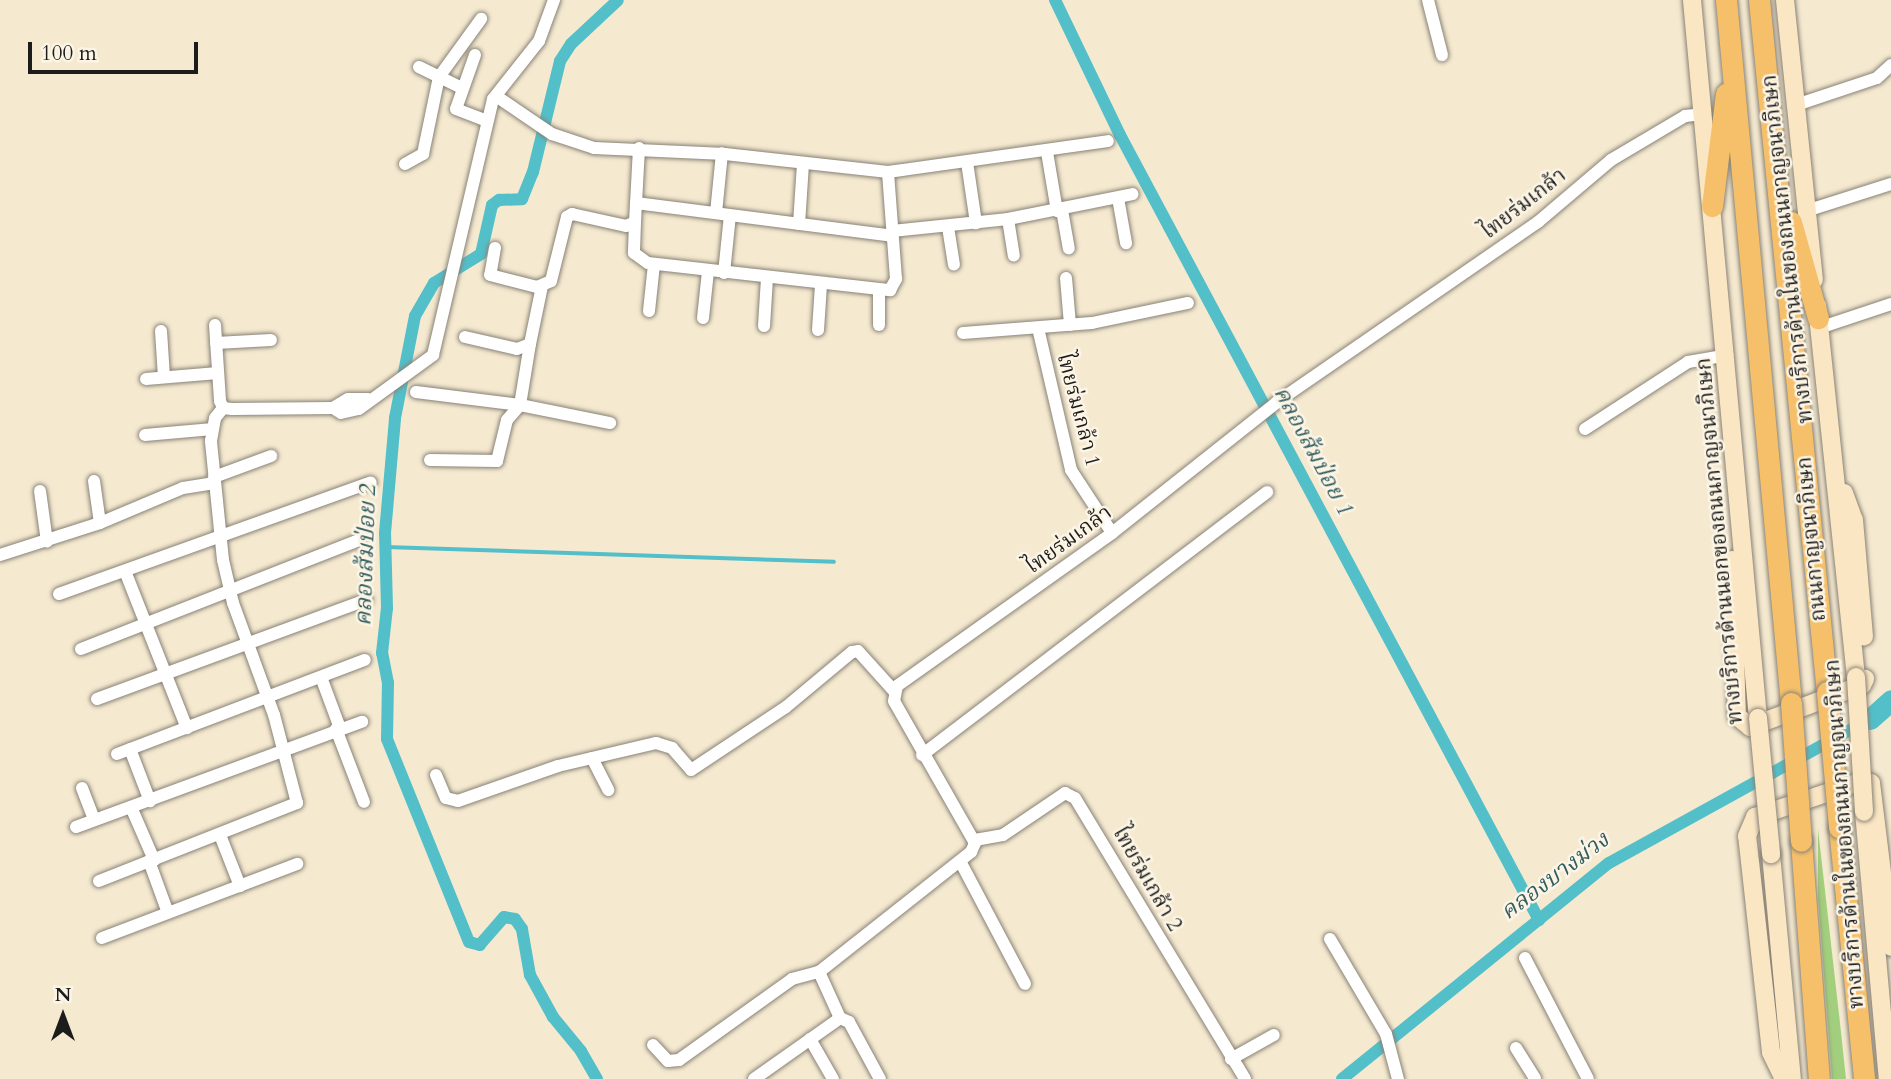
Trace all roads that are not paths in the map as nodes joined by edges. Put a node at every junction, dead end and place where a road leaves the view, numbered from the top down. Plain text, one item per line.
1 (554, 0) edge
2 (1428, 0) edge
3 (1692, 0) edge
4 (1726, 0) edge
5 (1759, 0) edge
6 (1785, 0) edge
7 (481, 19) dead end
8 (1731, 52) junction
9 (1442, 54) dead end
10 (475, 55) dead end
11 (1891, 65) edge
12 (419, 66) dead end
13 (439, 76) junction
14 (462, 88) junction
15 (496, 96) junction
16 (1796, 105) junction
17 (1703, 114) junction
18 (487, 121) junction
19 (1108, 141) dead end
20 (639, 148) junction
21 (1047, 152) junction
22 (722, 153) junction
23 (967, 162) junction
24 (803, 163) junction
25 (405, 164) dead end
26 (1776, 166) junction
27 (888, 172) junction
28 (1891, 184) edge
29 (1133, 194) dead end
30 (1118, 198) junction
31 (636, 203) junction
32 (1712, 206) junction
33 (1060, 210) junction
34 (1806, 211) junction
35 (716, 213) junction
36 (730, 215) junction
37 (1008, 219) junction
38 (635, 222) junction
39 (976, 223) junction
40 (799, 224) junction
41 (948, 227) junction
42 (892, 234) junction
43 (1126, 243) dead end
44 (495, 248) dead end
45 (1069, 248) dead end
46 (1014, 256) dead end
47 (654, 264) junction
48 (954, 265) dead end
49 (708, 271) junction
50 (724, 273) junction
51 (767, 278) junction
52 (1066, 278) dead end
53 (821, 285) junction
54 (541, 286) junction
55 (879, 292) junction
56 (1188, 303) dead end
57 (1891, 304) edge
58 (649, 311) dead end
59 (704, 318) dead end
60 (1819, 323) junction
61 (215, 325) dead end
62 (880, 325) dead end
63 (1070, 325) junction
64 (764, 326) dead end
65 (1038, 328) junction
66 (818, 330) dead end
67 (161, 331) dead end
68 (963, 333) dead end
69 (465, 337) dead end
70 (271, 340) dead end
71 (216, 342) junction
72 (530, 344) junction
73 (1727, 355) junction
74 (218, 373) junction
75 (164, 377) junction
76 (146, 379) dead end
77 (416, 393) dead end
78 (520, 405) junction
79 (223, 408) junction
80 (610, 423) dead end
81 (213, 429) junction
82 (1585, 429) dead end
83 (145, 435) dead end
84 (271, 456) dead end
85 (1831, 456) junction
86 (430, 460) dead end
87 (215, 480) junction
88 (94, 481) dead end
89 (371, 482) dead end
90 (1737, 490) junction
91 (40, 491) dead end
92 (1267, 492) dead end
93 (100, 523) junction
94 (1112, 533) junction
95 (220, 537) junction
96 (359, 540) dead end
97 (47, 542) junction
98 (0, 555) edge
99 (125, 571) junction
100 (230, 592) junction
101 (59, 594) dead end
102 (366, 600) dead end
103 (146, 624) junction
104 (247, 643) junction
105 (80, 649) dead end
106 (365, 660) dead end
107 (165, 675) junction
108 (321, 677) junction
109 (894, 691) junction
110 (267, 697) junction
111 (97, 699) dead end
112 (362, 722) dead end
113 (187, 728) junction
114 (338, 729) junction
115 (284, 748) junction
116 (130, 749) junction
117 (117, 754) dead end
118 (922, 755) junction
119 (592, 758) junction
120 (436, 775) dead end
121 (82, 788) dead end
122 (608, 790) dead end
123 (150, 801) junction
124 (364, 802) dead end
125 (131, 807) junction
126 (94, 820) junction
127 (76, 827) dead end
128 (220, 835) junction
129 (975, 840) junction
130 (960, 860) junction
131 (152, 861) junction
132 (297, 864) dead end
133 (99, 881) dead end
134 (240, 886) junction
135 (1889, 896) edge
136 (168, 913) junction
137 (102, 938) dead end
138 (1330, 939) dead end
139 (1891, 947) edge
140 (1525, 958) dead end
141 (819, 972) junction
142 (1025, 984) dead end
143 (841, 1018) junction
144 (1274, 1035) dead end
145 (810, 1039) junction
146 (653, 1045) dead end
147 (1516, 1048) dead end
148 (1231, 1059) junction
149 (1888, 1062) edge
150 (754, 1079) edge
151 (833, 1079) edge
152 (880, 1079) edge
153 (1245, 1079) edge
154 (1398, 1079) edge
155 (1535, 1079) edge
156 (1588, 1079) edge
157 (1784, 1079) edge
158 (1792, 1079) edge
159 (1819, 1079) edge
160 (1864, 1079) edge

1 - 15 street
2 - 9 street
3 - 17 main road, ทางบริการด้านนอกของถนนกาญจนาภิเษก
4 - 8 highway, ถนนกาญจนาภิเษก
5 - 26 highway, ถนนกาญจนาภิเษก
6 - 16 main road, ทางบริการด้านในของถนนกาญจนาภิเษก
7 - 13 street
8 - 32 highway
8 - 159 highway, ถนนกาญจนาภิเษก, bridge
10 - 14 street
11 - 16 street
12 - 13 street
13 - 14 street
13 - 25 street
14 - 18 street
15 - 18 street
15 - 20 street
16 - 34 main road, ทางบริการด้านในของถนนกาญจนาภิเษก
17 - 32 main road, ทางบริการด้านนอกของถนนกาญจนาภิเษก
17 - 94 street, ไทยร่มเกล้า
18 - 79 street
19 - 21 street
20 - 22 street
20 - 31 street
21 - 23 street
21 - 33 street
22 - 24 street
22 - 35 street
23 - 27 street
23 - 39 street
24 - 27 street
24 - 40 street
26 - 60 highway
26 - 160 highway, ถนนกาญจนาภิเษก, bridge
27 - 42 street
28 - 34 street
29 - 30 street
30 - 33 street
30 - 43 street
31 - 35 street
31 - 38 street
32 - 73 main road, ทางบริการด้านนอกของถนนกาญจนาภิเษก
33 - 37 street
33 - 45 street
34 - 60 main road, ทางบริการด้านในของถนนกาญจนาภิเษก
35 - 36 street
36 - 40 street
36 - 50 street
37 - 39 street
37 - 46 street
38 - 47 street
38 - 54 street
39 - 41 street
40 - 42 street
41 - 42 street
41 - 48 street
42 - 55 street
44 - 54 street
47 - 49 street
47 - 58 street
49 - 50 street
49 - 59 street
50 - 51 street
51 - 53 street
51 - 64 street
52 - 63 street
53 - 55 street
53 - 66 street
54 - 72 street
55 - 62 street
56 - 63 street
57 - 60 street
60 - 85 main road, ทางบริการด้านในของถนนกาญจนาภิเษก
61 - 71 street
63 - 65 street
65 - 68 street
65 - 94 street, ไทยร่มเกล้า 1
67 - 75 street
69 - 72 street
70 - 71 street
71 - 74 street
72 - 78 street
73 - 82 street
73 - 90 main road, ทางบริการด้านนอกของถนนกาญจนาภิเษก
74 - 75 street
74 - 79 street
75 - 76 street
77 - 78 street
78 - 80 street
78 - 86 street
79 - 81 street
81 - 83 street
81 - 87 street
84 - 87 street
85 - 90 main road
85 - 149 main road, ทางบริการด้านในของถนนกาญจนาภิเษก, bridge
87 - 93 street
87 - 95 street
88 - 93 street
89 - 95 street
90 - 158 main road, ทางบริการด้านนอกของถนนกาญจนาภิเษก, bridge
91 - 97 street
92 - 118 street
93 - 97 street
94 - 109 street, ไทยร่มเกล้า
95 - 99 street
95 - 100 street
96 - 100 street
97 - 98 street
99 - 101 street
99 - 103 street
100 - 103 street
100 - 104 street
102 - 104 street
103 - 105 street
103 - 107 street
104 - 107 street
104 - 110 street
106 - 108 street
107 - 111 street
107 - 113 street
108 - 110 street
108 - 114 street
109 - 118 street
109 - 119 street
110 - 113 street
110 - 115 street
112 - 114 street
113 - 116 street
114 - 115 street
114 - 124 street
115 - 123 street
115 - 128 street
116 - 117 street
116 - 123 street
118 - 129 street
119 - 120 street
119 - 122 street
121 - 126 street
123 - 125 street
125 - 126 street
125 - 131 street
126 - 127 street
128 - 131 street
128 - 134 street
129 - 130 street
129 - 148 street, ไทยร่มเกล้า 2
130 - 141 street
130 - 142 street
131 - 133 street
131 - 136 street
132 - 134 street
134 - 136 street
135 - 139 main road
135 - 157 main road
136 - 137 street
138 - 154 street
140 - 156 street
141 - 143 street
141 - 146 street
143 - 145 street
143 - 152 street
144 - 148 street
145 - 150 street
145 - 151 street
147 - 155 street
148 - 153 street, ไทยร่มเกล้า 2

